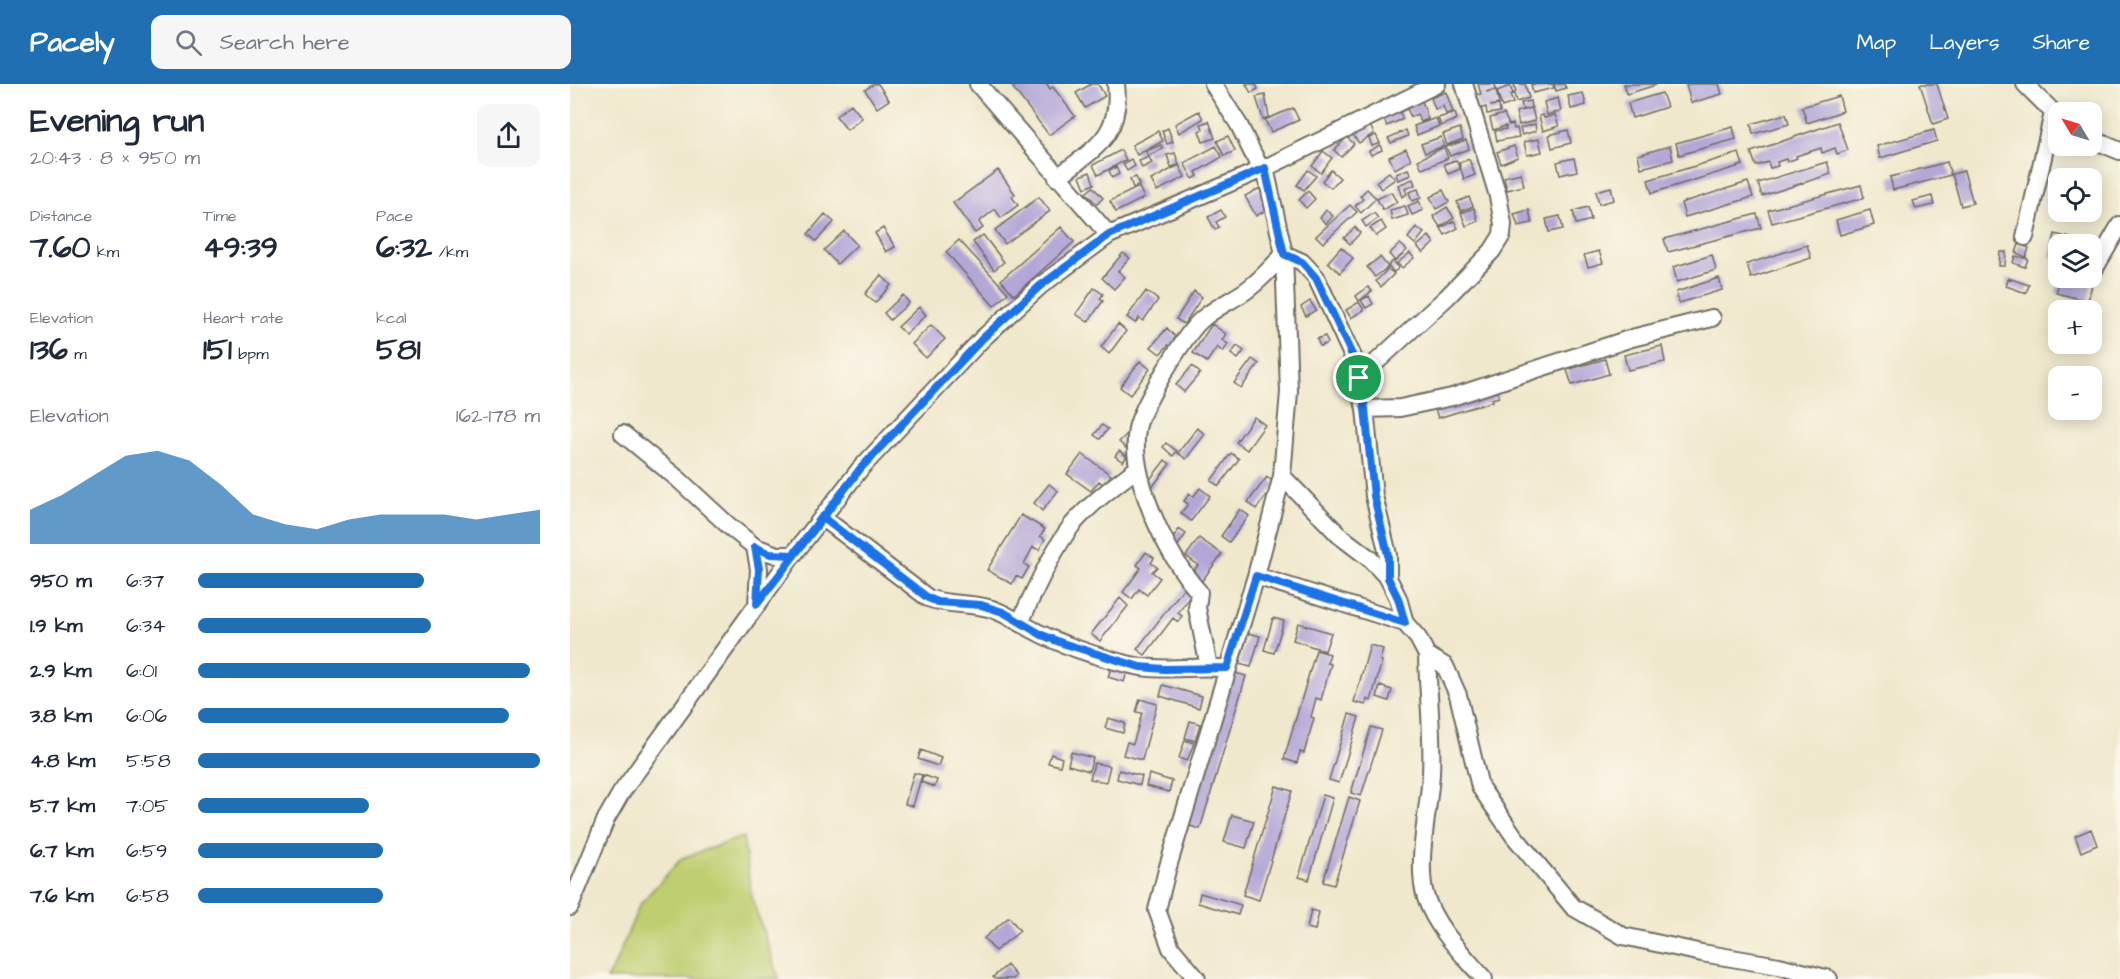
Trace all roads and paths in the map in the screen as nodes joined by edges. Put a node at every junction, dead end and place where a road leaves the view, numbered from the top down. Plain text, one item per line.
1 (978, 84) edge
2 (1116, 84) edge
3 (1213, 84) edge
4 (1437, 84) edge
5 (1464, 84) edge
6 (2025, 84) edge
7 (2048, 108) edge
8 (2048, 143) edge
9 (2102, 144) edge
10 (2120, 151) edge
11 (1263, 169) junction
12 (1057, 178) junction
13 (2120, 225) edge
14 (1109, 235) junction
15 (2025, 237) dead end
16 (1284, 254) junction
17 (2102, 256) edge
18 (1712, 318) dead end
19 (1359, 378) junction
20 (1365, 409) junction
21 (623, 434) dead end
22 (1138, 468) junction
23 (1282, 476) junction
24 (822, 517) junction
25 (755, 547) junction
26 (793, 555) junction
27 (1256, 576) junction
28 (1388, 578) junction
29 (757, 604) junction
30 (1020, 623) junction
31 (1405, 623) junction
32 (1427, 655) junction
33 (1209, 667) junction
34 (1227, 668) junction
35 (570, 907) edge
36 (1197, 979) edge
37 (1484, 979) edge
38 (1829, 979) edge

1 - 12 street
2 - 12 street
3 - 11 street
4 - 11 street
5 - 19 street
6 - 7 street
8 - 15 street
9 - 10 street
11 - 14 street
11 - 16 street
12 - 14 street
13 - 17 street
14 - 24 street
16 - 19 street
16 - 22 street
16 - 23 street
18 - 20 street
19 - 20 street
20 - 28 street
21 - 25 street
22 - 30 street
22 - 33 street
23 - 27 street
23 - 28 street
24 - 26 street
24 - 30 street
25 - 26 street
25 - 29 street
26 - 29 street
27 - 31 street
27 - 34 street
28 - 31 street
29 - 35 street
30 - 33 street
31 - 32 street
32 - 37 street
32 - 38 street
33 - 34 street
34 - 36 street

